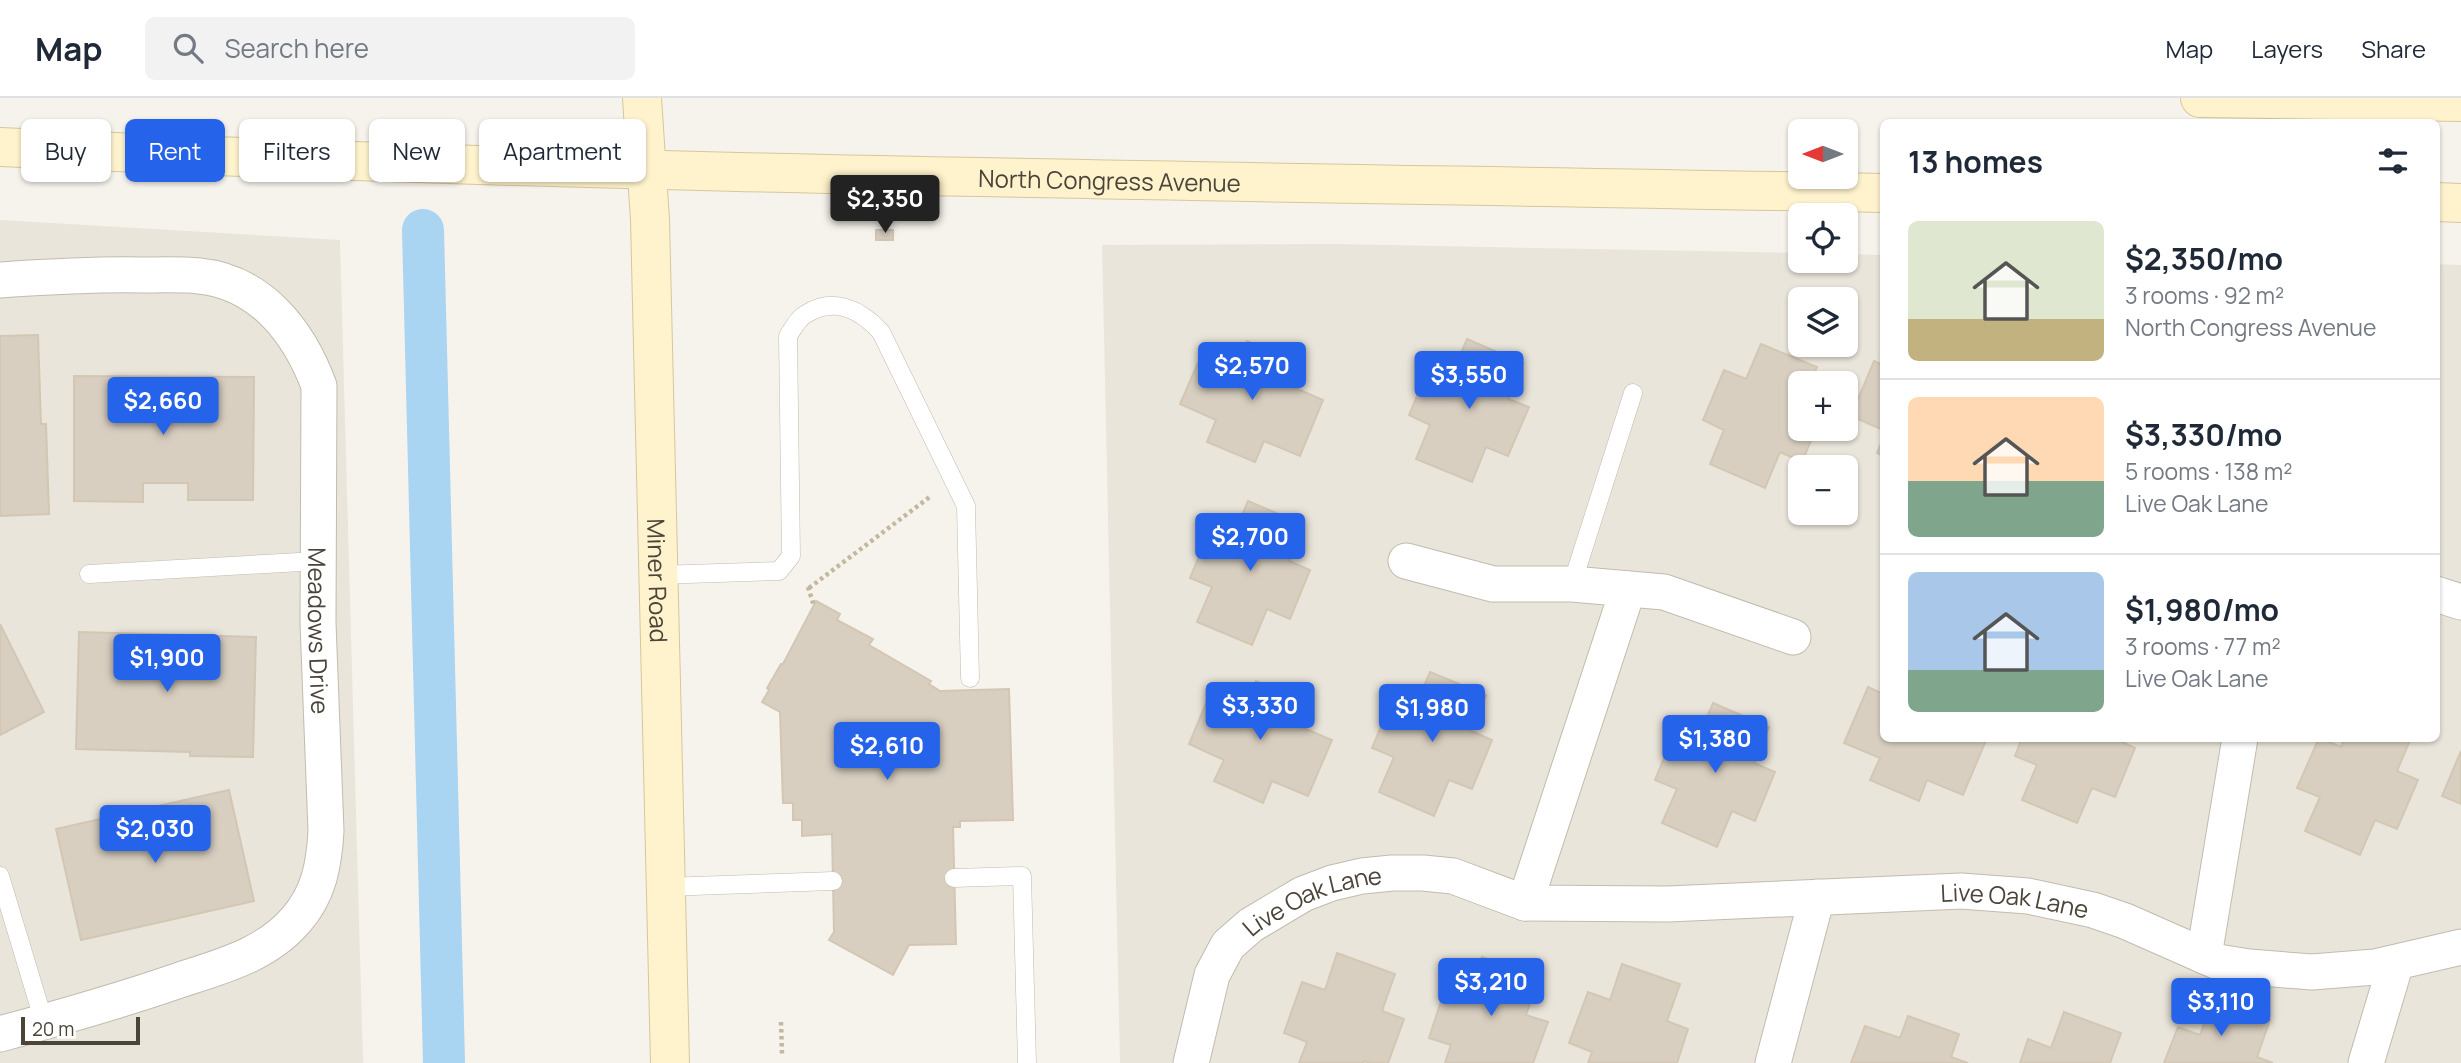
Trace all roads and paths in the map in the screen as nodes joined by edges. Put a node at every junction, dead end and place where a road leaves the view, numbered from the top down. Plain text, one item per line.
1 (642, 98) edge
2 (2200, 98) edge
3 (2461, 102) edge
4 (0, 147) edge
5 (647, 170) junction
6 (1880, 192) edge
7 (2440, 202) edge
8 (2461, 203) edge
9 (0, 280) edge
10 (1633, 393) dead end
11 (936, 493) dead end
12 (318, 561) junction
13 (1406, 561) dead end
14 (89, 573) dead end
15 (658, 575) junction
16 (804, 579) dead end
17 (1572, 583) junction
18 (809, 588) junction
19 (1628, 589) junction
20 (2440, 595) edge
21 (2461, 602) edge
22 (814, 607) dead end
23 (1793, 636) dead end
24 (970, 678) dead end
25 (2239, 742) edge
26 (0, 876) edge
27 (954, 878) dead end
28 (833, 881) dead end
29 (665, 887) junction
30 (1817, 897) junction
31 (1525, 903) junction
32 (2461, 947) edge
33 (2204, 956) junction
34 (2396, 963) junction
35 (44, 1022) junction
36 (781, 1022) dead end
37 (0, 1034) edge
38 (782, 1054) dead end
39 (670, 1063) edge
40 (1027, 1063) edge
41 (1191, 1063) edge
42 (1773, 1063) edge
43 (2366, 1063) edge

1 - 5 main road, Miner Road
2 - 3 main road
4 - 5 main road, North Congress Avenue
5 - 6 main road, North Congress Avenue
5 - 15 main road, Miner Road
7 - 8 main road
9 - 12 street, Meadows Drive
10 - 17 lane
11 - 18 path
12 - 14 lane
12 - 35 street, Meadows Drive
13 - 17 street
15 - 24 lane
15 - 29 main road, Miner Road
16 - 18 path
17 - 19 street
18 - 22 path
19 - 23 street
19 - 31 street
20 - 21 street
25 - 33 street
26 - 35 lane
27 - 40 lane
28 - 29 lane
29 - 39 main road, Miner Road
30 - 31 street, Live Oak Lane
30 - 33 street, Live Oak Lane
30 - 42 street
31 - 41 street, Live Oak Lane
32 - 34 street, Live Oak Lane
33 - 34 street, Live Oak Lane
34 - 43 street
35 - 37 street, Meadows Drive
36 - 38 path

